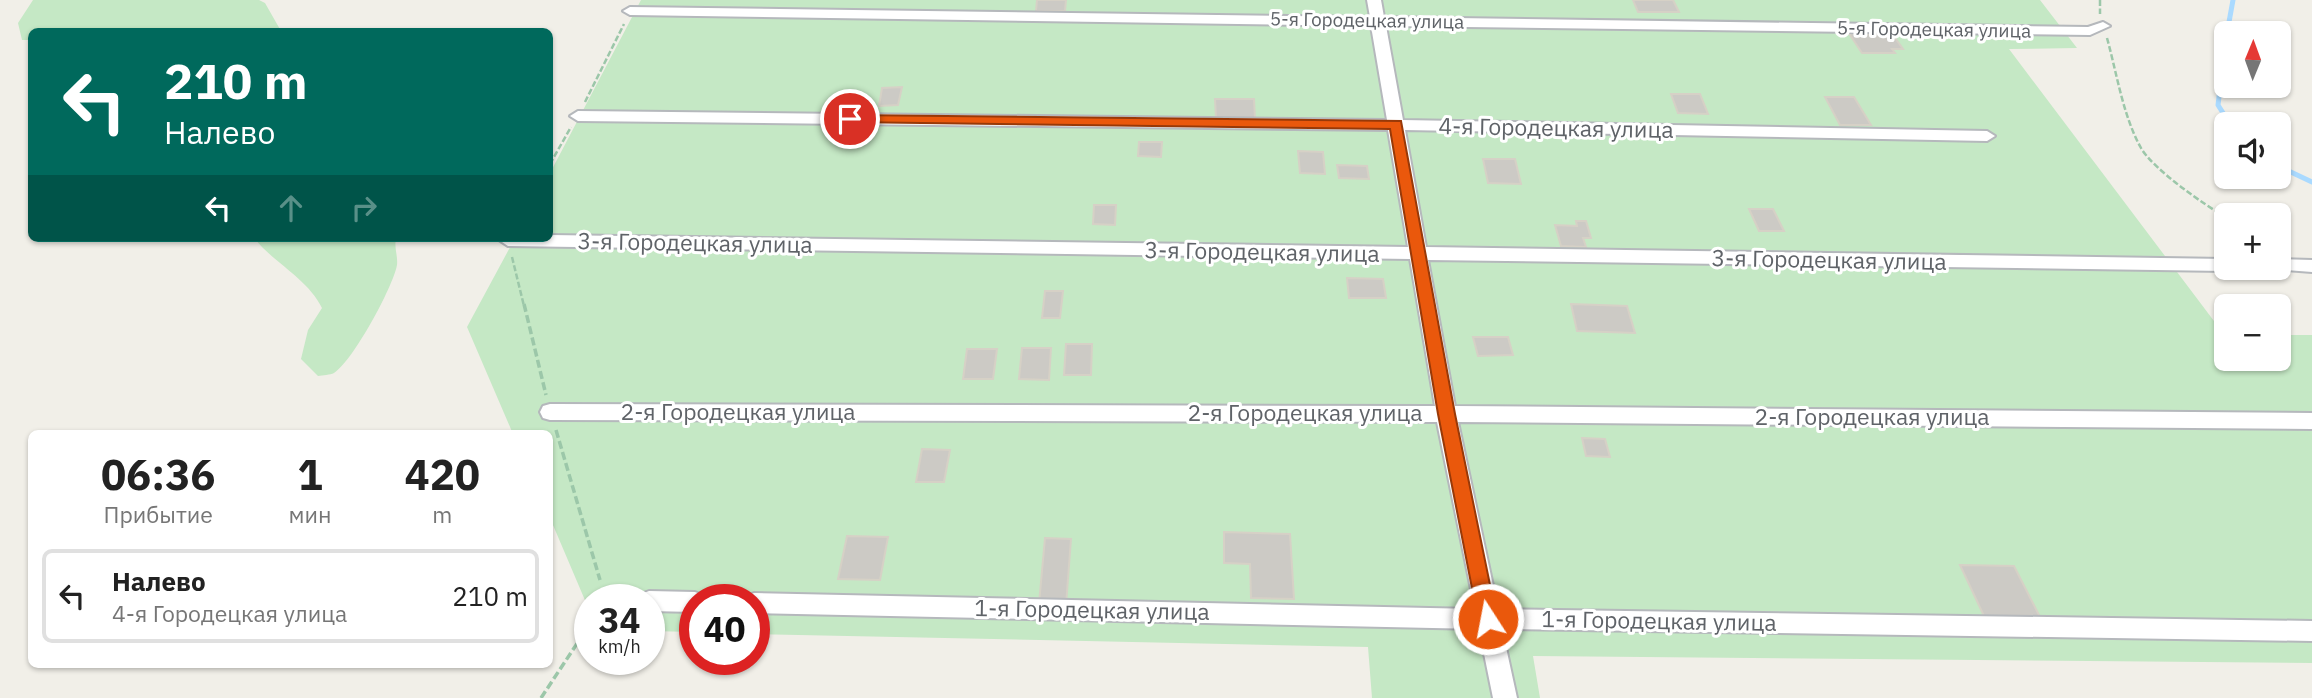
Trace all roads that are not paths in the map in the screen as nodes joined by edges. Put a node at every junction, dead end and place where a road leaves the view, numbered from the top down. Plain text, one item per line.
1 (1376, 10) edge
2 (630, 11) road end
3 (2103, 26) road end
4 (578, 116) road end
5 (1396, 124) junction
6 (1987, 136) dead end
7 (553, 241) edge
8 (1418, 255) junction
9 (2214, 265) edge
10 (2291, 265) edge
11 (2312, 266) edge
12 (550, 412) dead end
13 (1446, 414) junction
14 (2312, 421) edge
15 (770, 603) edge
16 (1488, 619) junction
17 (2312, 631) edge
18 (1505, 698) edge

1 - 2 street, 5-я Городецкая улица
1 - 3 street, 5-я Городецкая улица
1 - 5 street
4 - 5 lane, 4-я Городецкая улица
5 - 6 lane, 4-я Городецкая улица
5 - 8 street
7 - 8 street, 3-я Городецкая улица
8 - 9 street, 3-я Городецкая улица
8 - 13 street
10 - 11 street
12 - 13 street, 2-я Городецкая улица
13 - 14 street, 2-я Городецкая улица
13 - 16 street
15 - 16 street, 1-я Городецкая улица
16 - 17 street, 1-я Городецкая улица
16 - 18 street

